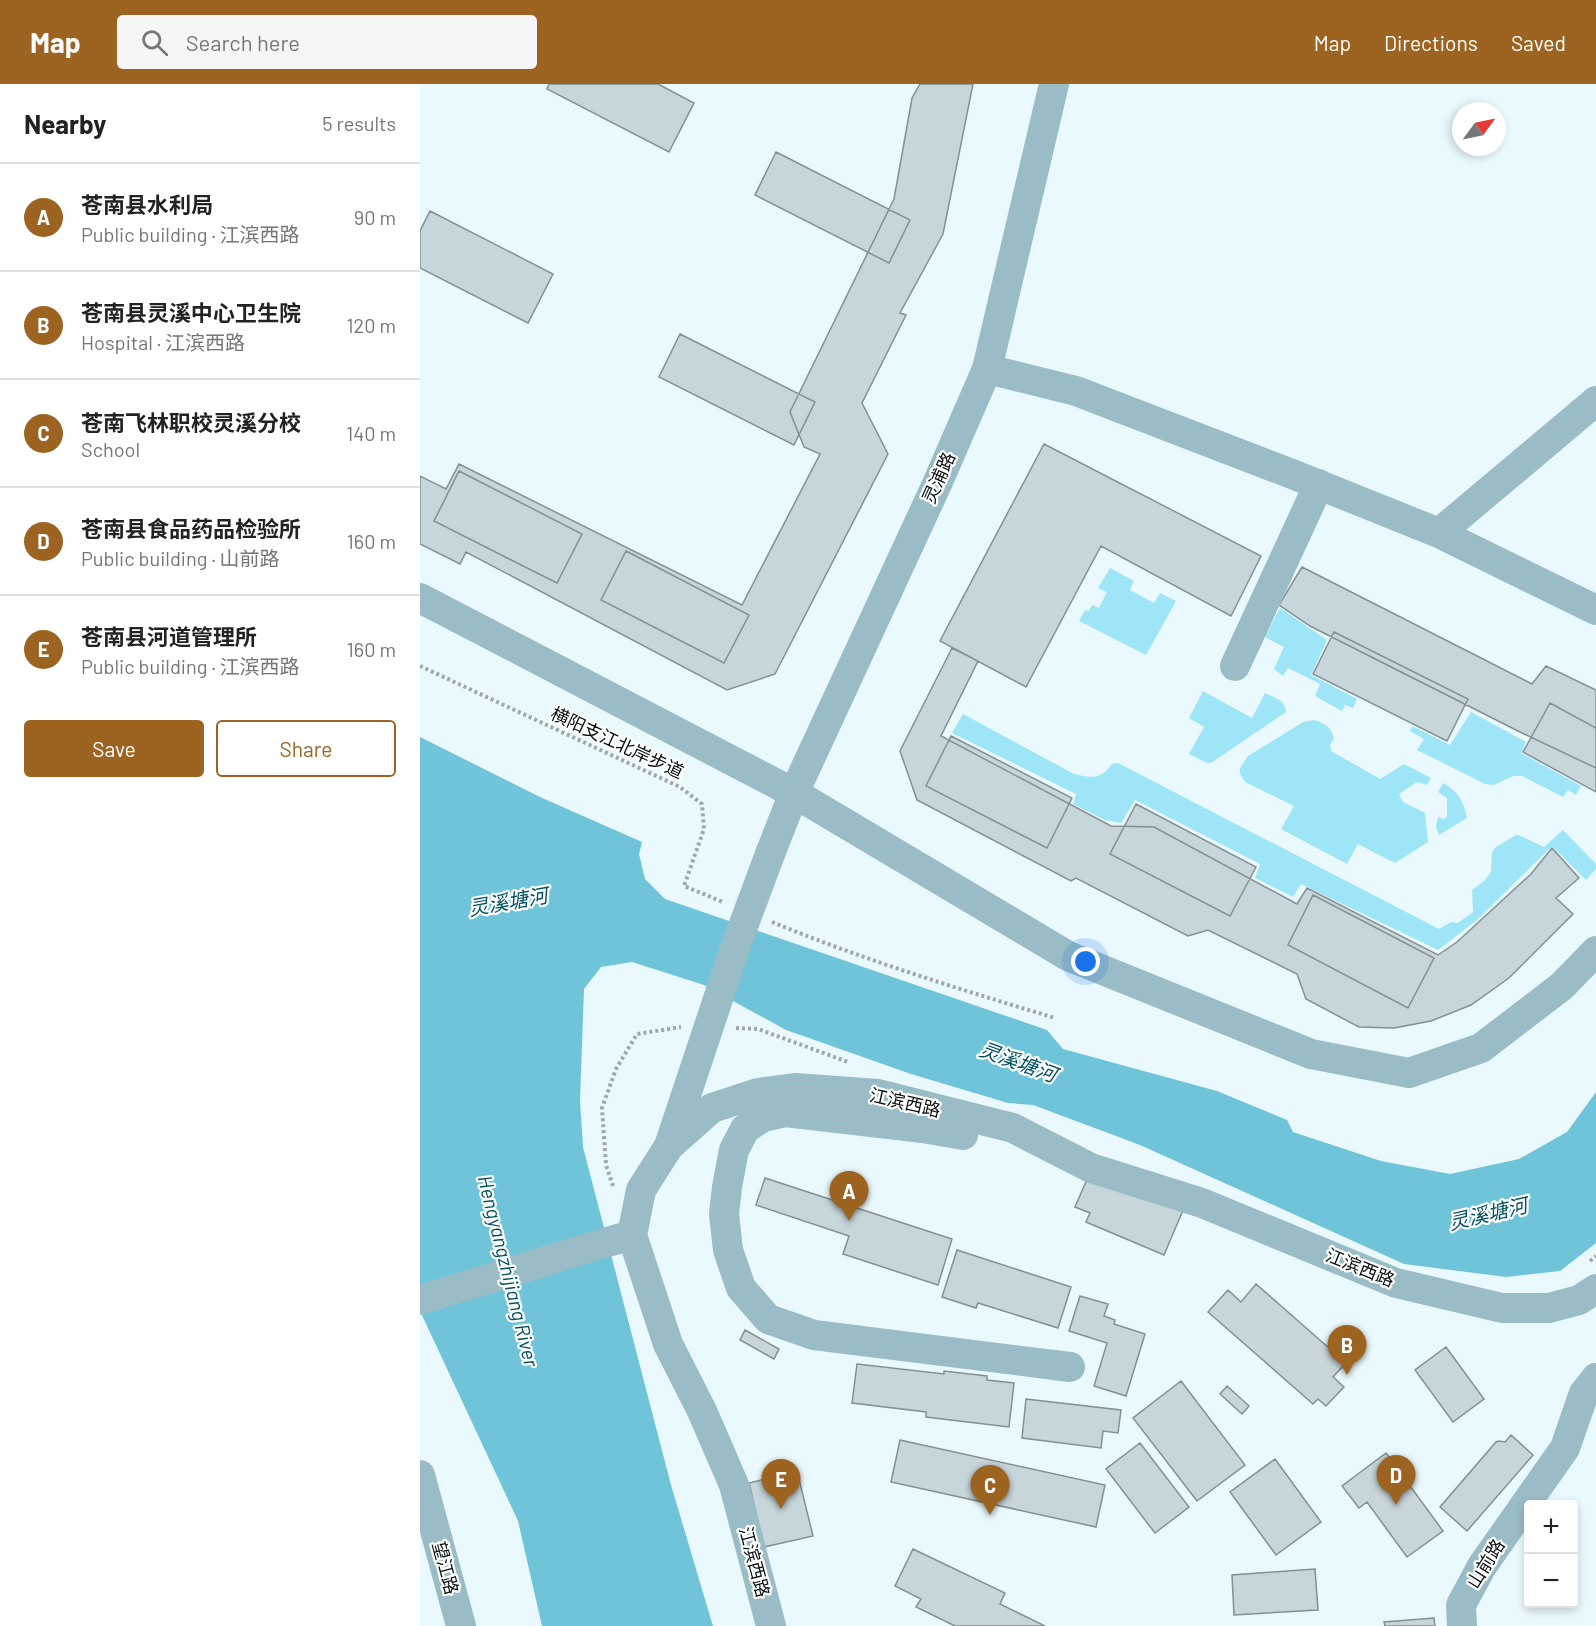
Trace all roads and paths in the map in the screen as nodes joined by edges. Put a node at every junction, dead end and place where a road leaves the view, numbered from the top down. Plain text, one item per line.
1 (1054, 84) edge
2 (987, 369) junction
3 (1596, 401) edge
4 (1319, 484) junction
5 (1439, 533) junction
6 (420, 598) edge
7 (1596, 610) edge
8 (420, 666) edge
9 (1235, 666) dead end
10 (794, 793) junction
11 (725, 903) dead end
12 (767, 920) dead end
13 (1596, 951) edge
14 (1055, 1018) dead end
15 (669, 1146) junction
16 (1091, 1168) junction
17 (633, 1234) junction
18 (1596, 1289) edge
19 (420, 1300) edge
20 (1070, 1367) dead end
21 (1596, 1378) edge
22 (420, 1475) edge
23 (461, 1626) edge
24 (771, 1626) edge
25 (1462, 1626) edge

1 - 2 street, 灵浦路
2 - 4 street
2 - 10 street, 灵浦路
3 - 5 street
4 - 5 street
4 - 9 street
5 - 7 street
6 - 10 street
8 - 11 path, 横阳支江北岸步道
10 - 13 street
10 - 15 street, 灵浦路, bridge
12 - 14 path
15 - 16 street, 江滨西路
15 - 17 street, 江滨西路
16 - 18 street, 江滨西路
16 - 20 street
17 - 19 street, bridge
17 - 24 street, 江滨西路
21 - 25 street, 山前路
22 - 23 street, 望江路

